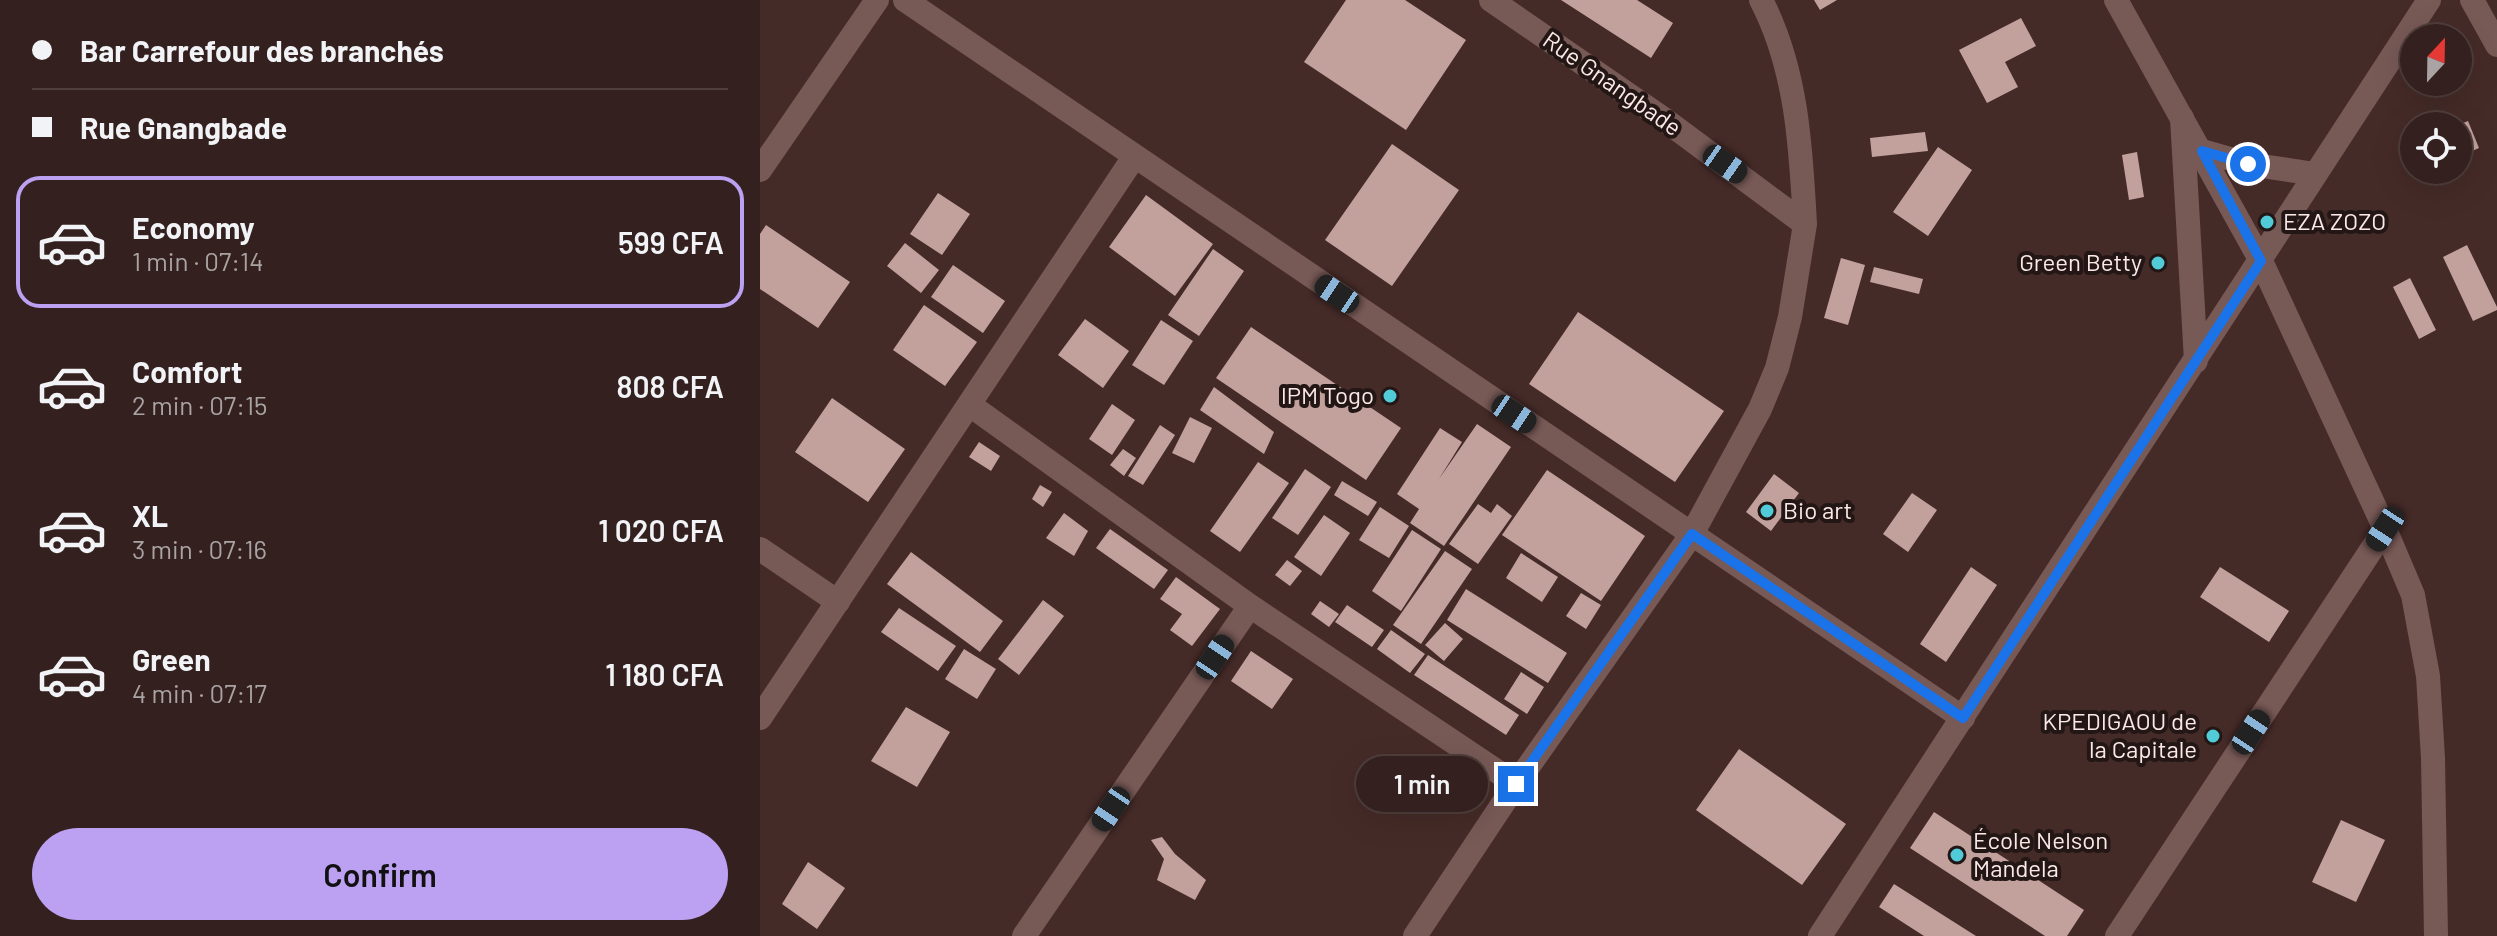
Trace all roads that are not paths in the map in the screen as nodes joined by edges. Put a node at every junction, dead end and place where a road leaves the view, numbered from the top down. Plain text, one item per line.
1 (877, 0) edge
2 (905, 0) edge
3 (1491, 0) edge
4 (1761, 0) edge
5 (2116, 0) edge
6 (2429, 0) edge
7 (2472, 0) edge
8 (2497, 45) edge
9 (2182, 118) junction
10 (2202, 151) junction
11 (1134, 157) junction
12 (760, 170) edge
13 (2315, 174) junction
14 (1805, 224) junction
15 (2261, 261) junction
16 (2196, 361) junction
17 (970, 405) junction
18 (2385, 529) junction
19 (1692, 534) junction
20 (760, 549) edge
21 (838, 602) junction
22 (1250, 606) junction
23 (760, 718) edge
24 (1963, 718) junction
25 (1516, 784) junction
26 (1024, 936) edge
27 (1415, 936) edge
28 (1820, 936) edge
29 (2117, 936) edge
30 (2436, 936) edge

1 - 12 street
2 - 11 street
3 - 14 street, Rue Gnangbade
4 - 14 street
5 - 9 street
6 - 13 street
7 - 8 street
9 - 10 street
9 - 16 street
10 - 13 street
10 - 15 street
11 - 17 street
11 - 19 street
13 - 15 street
14 - 19 street
15 - 16 street
15 - 18 street
16 - 24 street
17 - 21 street
17 - 22 street
18 - 29 street
18 - 30 street
19 - 24 street
19 - 25 street
20 - 21 street
21 - 23 street
22 - 25 street
22 - 26 street
24 - 28 street
25 - 27 street

